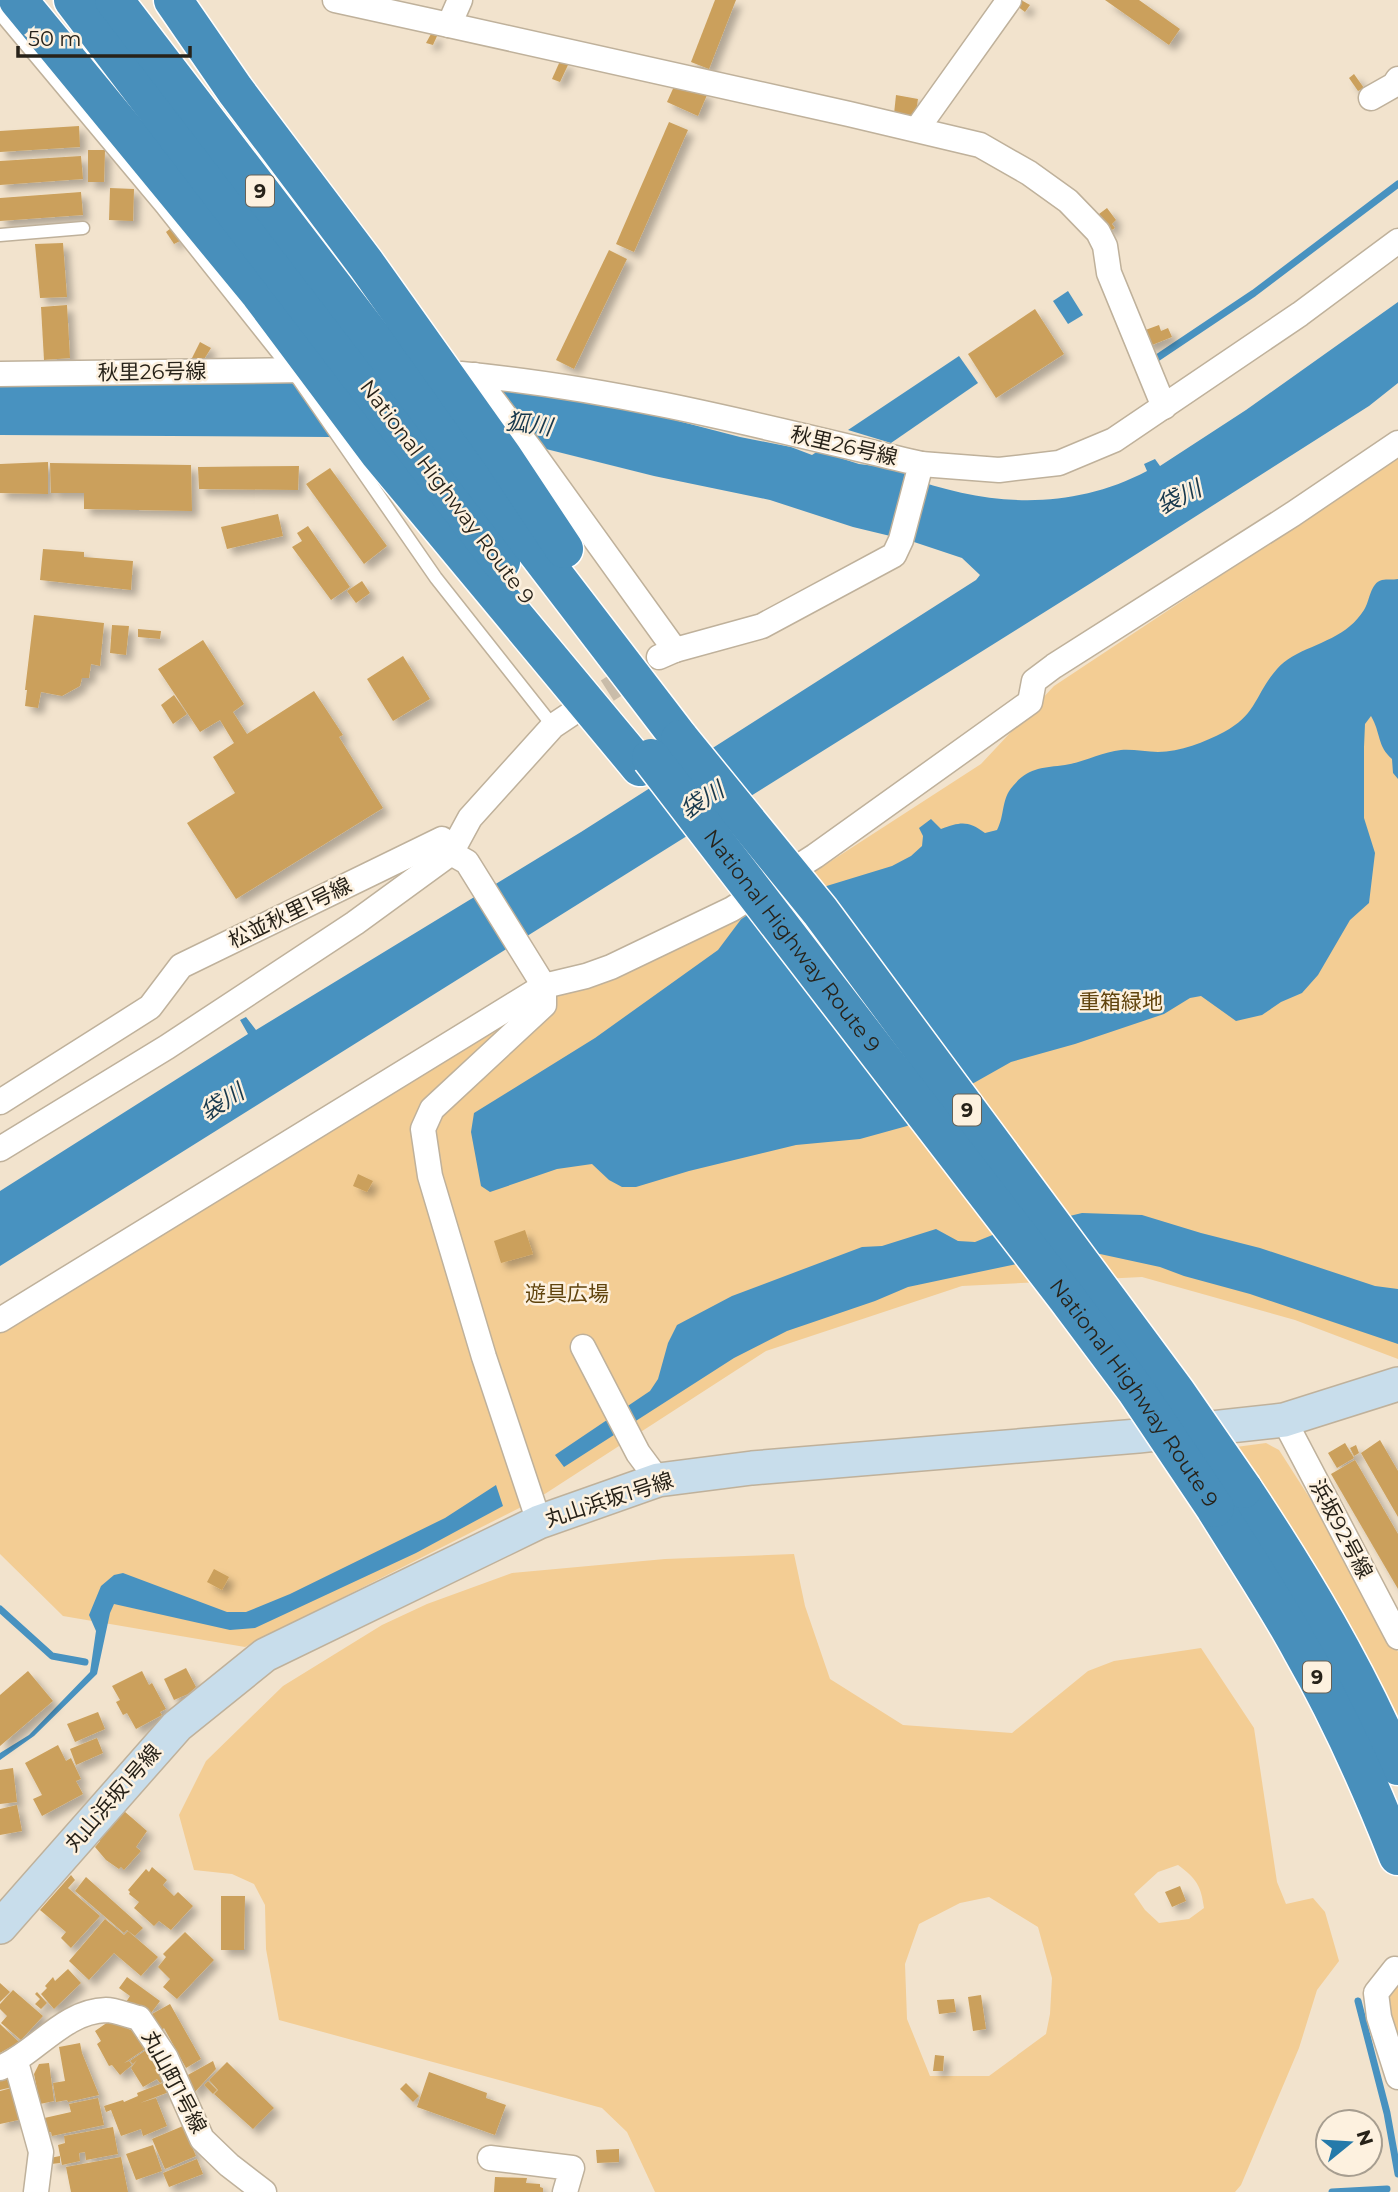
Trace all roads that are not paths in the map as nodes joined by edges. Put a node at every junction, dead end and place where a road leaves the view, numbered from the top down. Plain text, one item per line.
1 (6, 0) edge
2 (18, 0) edge
3 (73, 0) edge
4 (114, 0) edge
5 (173, 0) edge
6 (335, 0) edge
7 (460, 0) edge
8 (1009, 0) edge
9 (0, 14) edge
10 (449, 24) junction
11 (1398, 79) edge
12 (1371, 98) dead end
13 (116, 122) junction
14 (917, 129) junction
15 (83, 228) dead end
16 (0, 235) edge
17 (1398, 241) edge
18 (0, 374) edge
19 (304, 374) junction
20 (466, 379) junction
21 (1164, 407) junction
22 (1398, 443) edge
23 (362, 449) junction
24 (517, 454) junction
25 (919, 472) junction
26 (562, 720) joint
27 (666, 749) junction
28 (459, 858) junction
29 (541, 980) junction
30 (0, 1102) edge
31 (0, 1149) edge
32 (0, 1320) edge
33 (583, 1347) dead end
34 (1398, 1384) edge
35 (1284, 1420) junction
36 (658, 1480) junction
37 (1229, 1499) junction
38 (539, 1522) junction
39 (1398, 1637) edge
40 (1398, 1766) edge
41 (1384, 1819) junction
42 (1398, 1856) edge
43 (1398, 1881) edge
44 (0, 1927) edge
45 (1395, 1969) dead end
46 (8, 2065) edge
47 (1398, 2077) edge
48 (490, 2158) dead end
49 (36, 2192) edge
50 (264, 2192) edge
51 (565, 2192) edge

1 - 13 highway
2 - 13 highway
3 - 27 highway, National Highway Route 9 / 9
4 - 27 highway, National Highway Route 9 / 9
5 - 20 highway
6 - 10 street
7 - 10 street
8 - 14 street
9 - 19 lane
10 - 14 street
11 - 12 street
13 - 19 highway
14 - 21 street
15 - 16 lane
17 - 21 street
18 - 19 street, 秋里26号線
19 - 23 highway
20 - 24 highway
20 - 25 street, 秋里26号線
21 - 25 street
22 - 29 street
23 - 26 lane
23 - 27 highway
24 - 25 street, 秋里26号線
24 - 27 highway
26 - 28 street
27 - 37 highway, National Highway Route 9 / 9, bridge
27 - 37 highway, National Highway Route 9 / 9, bridge
28 - 29 street
28 - 30 street, 松並秋里1号線
28 - 31 street
29 - 32 street
29 - 38 street
33 - 36 street
34 - 35 street, 丸山浜坂1号線
35 - 36 street, 丸山浜坂1号線
35 - 39 street, 浜坂92号線
36 - 38 street, 丸山浜坂1号線
37 - 40 highway, National Highway Route 9 / 9
37 - 41 highway, National Highway Route 9 / 9
38 - 44 street, 丸山浜坂1号線
41 - 42 highway, National Highway Route 9 / 9
41 - 43 highway
45 - 47 street
46 - 49 street
46 - 50 street, 丸山町1号線
48 - 51 street

